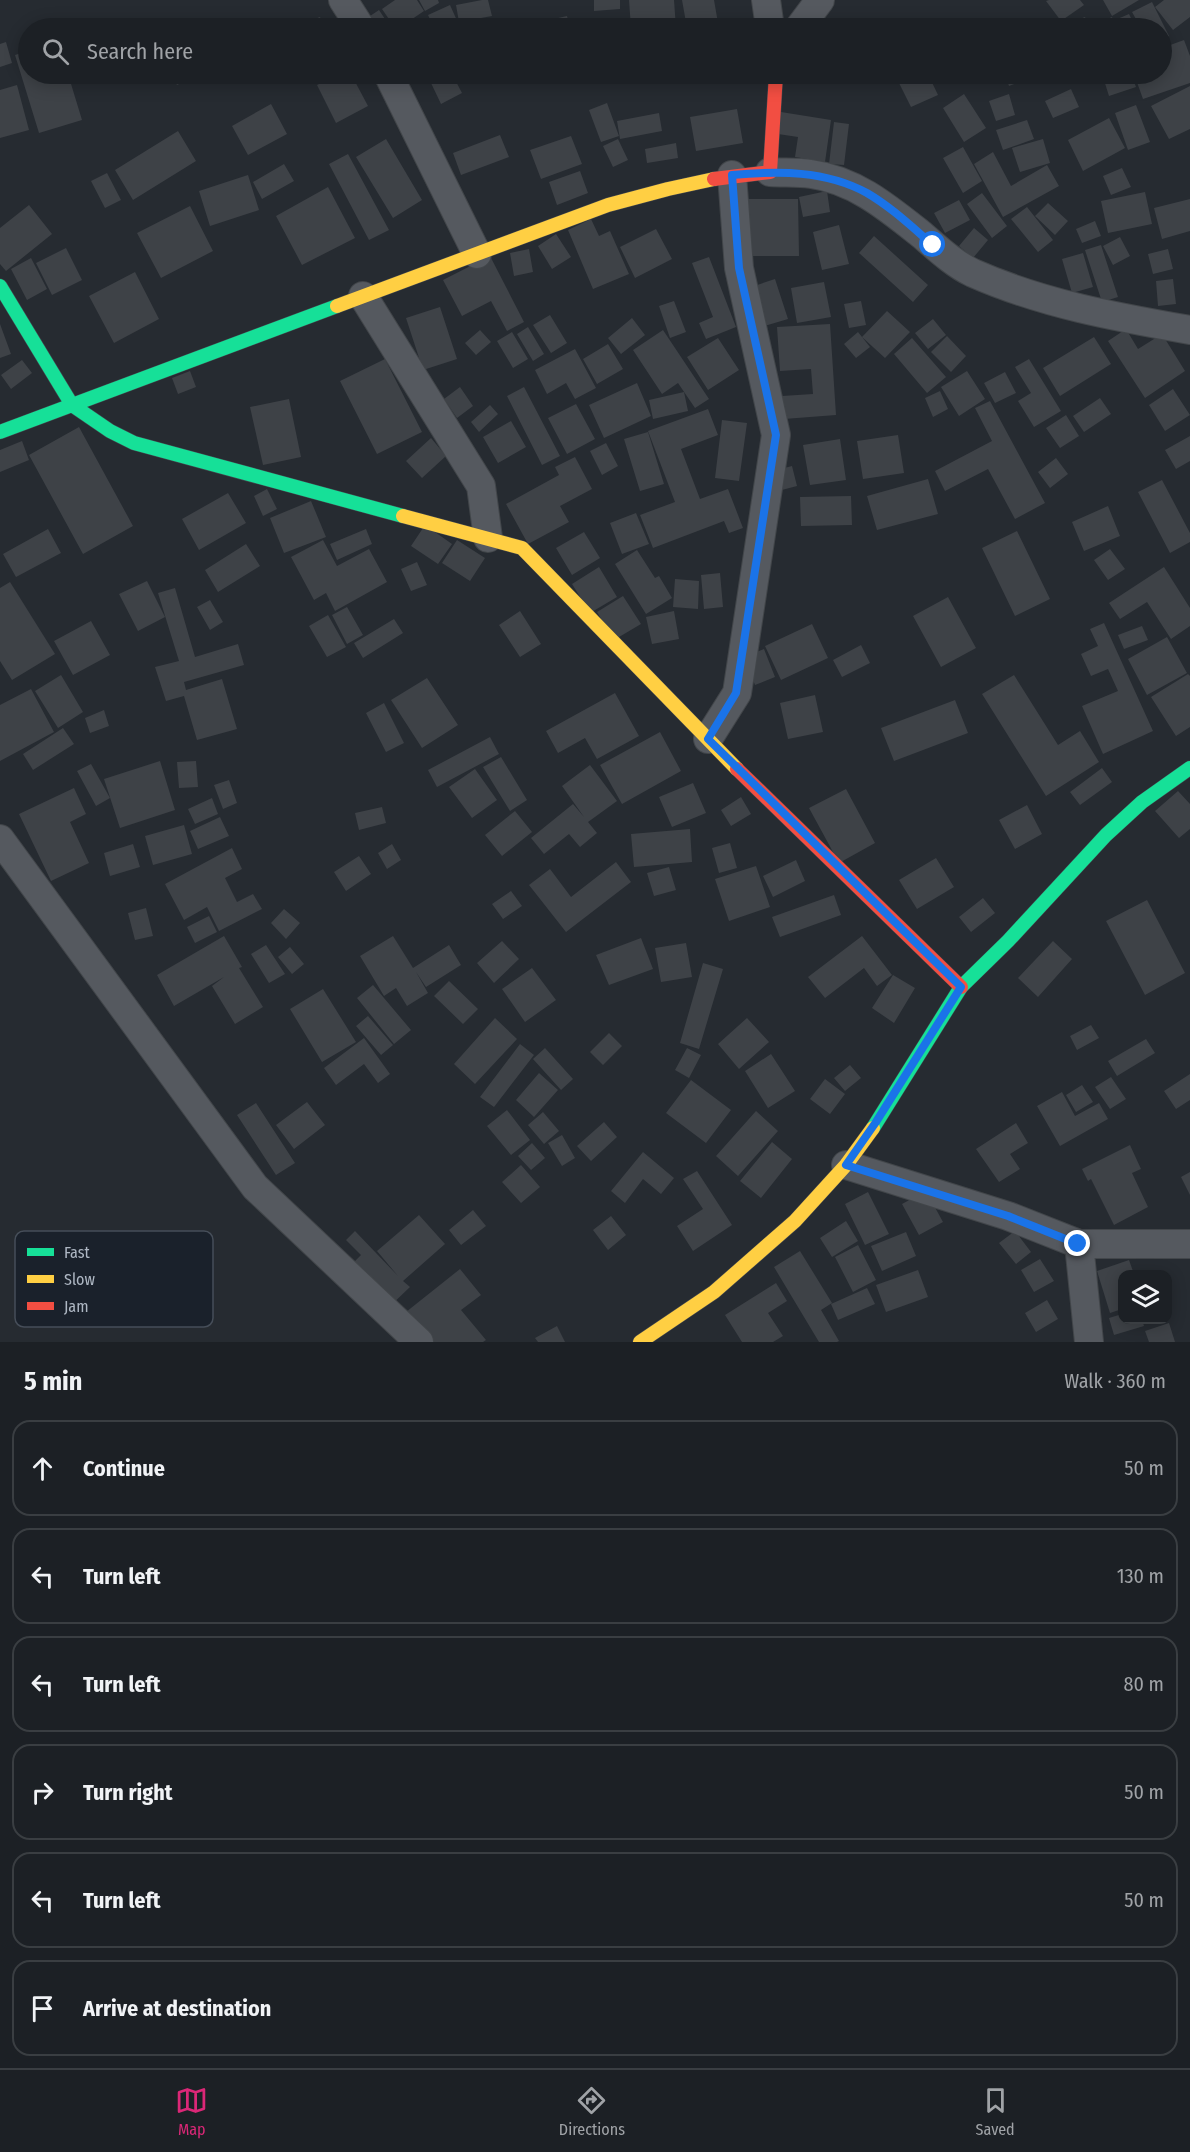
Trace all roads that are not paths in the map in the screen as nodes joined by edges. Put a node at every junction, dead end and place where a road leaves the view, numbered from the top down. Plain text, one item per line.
1 (344, 0) edge
2 (766, 0) edge
3 (820, 0) edge
4 (355, 18) edge
5 (769, 18) edge
6 (807, 18) edge
7 (393, 84) edge
8 (775, 84) edge
9 (770, 172) junction
10 (732, 175) junction
11 (477, 254) junction
12 (0, 286) edge
13 (363, 296) junction
14 (1190, 330) edge
15 (72, 405) junction
16 (0, 432) edge
17 (488, 538) junction
18 (708, 739) junction
19 (1190, 768) edge
20 (0, 839) edge
21 (961, 987) junction
22 (846, 1165) junction
23 (1078, 1244) junction
24 (1190, 1244) edge
25 (419, 1342) edge
26 (640, 1342) edge
27 (1089, 1342) edge

1 - 4 street
2 - 5 street
3 - 6 street
7 - 11 street
8 - 9 street
9 - 10 street
9 - 14 street
10 - 11 street
10 - 18 street
11 - 13 street
12 - 15 street
13 - 15 street
13 - 17 street
15 - 16 street
15 - 17 street
17 - 18 street
18 - 21 street
19 - 21 street
20 - 25 street
21 - 22 street
22 - 23 street
22 - 26 street
23 - 24 street
23 - 27 street

